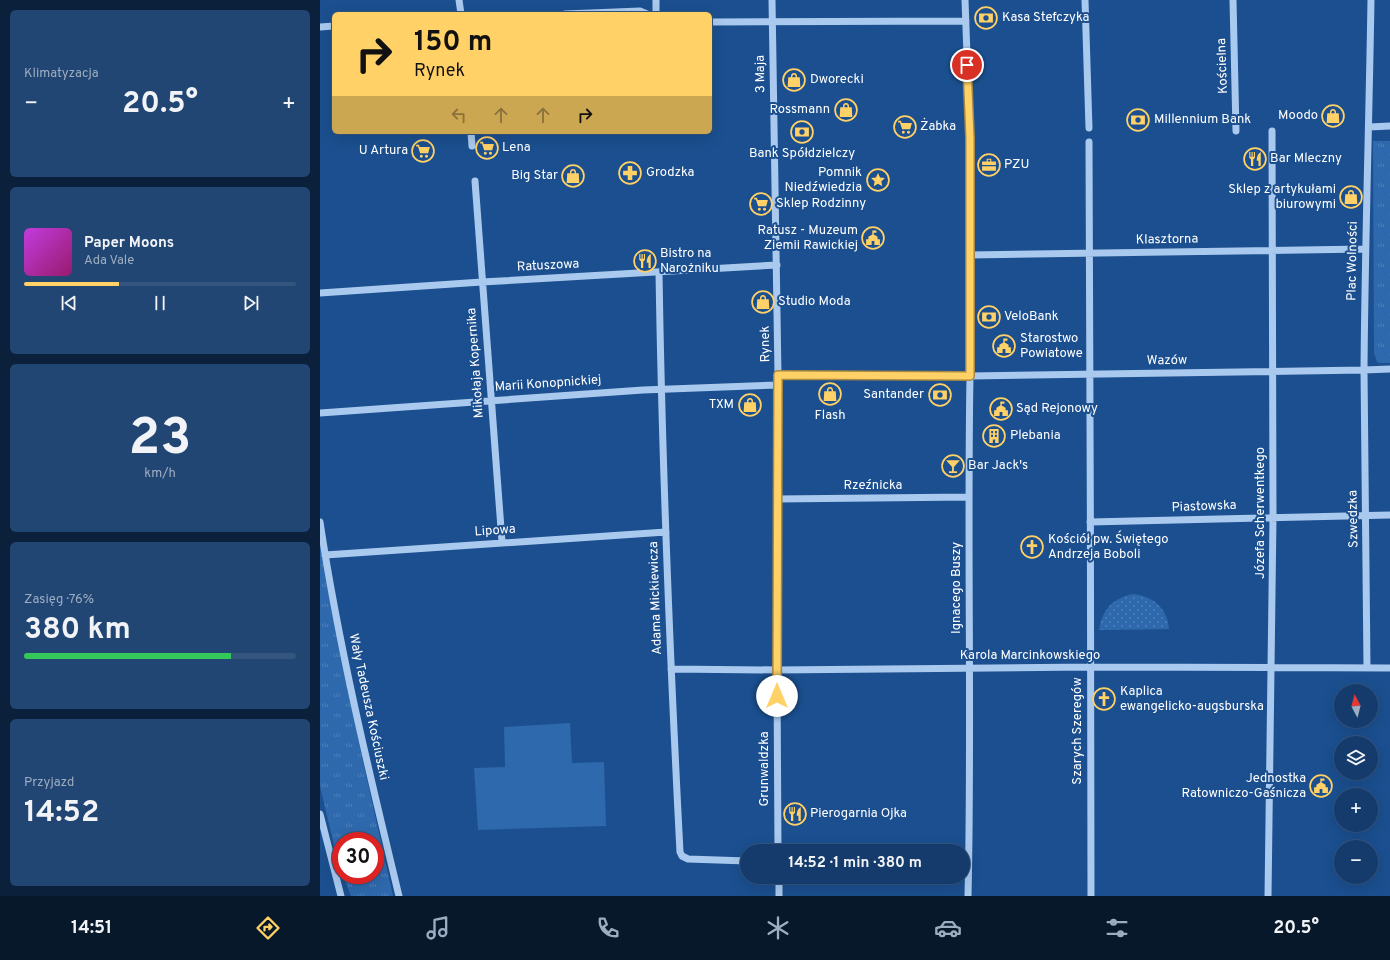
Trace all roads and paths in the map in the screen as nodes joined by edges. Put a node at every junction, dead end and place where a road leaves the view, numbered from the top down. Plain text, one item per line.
1 (460, 0) edge
2 (656, 0) edge
3 (772, 0) edge
4 (965, 0) edge
5 (1085, 0) edge
6 (1233, 0) edge
7 (1371, 0) edge
8 (460, 12) edge
9 (615, 12) edge
10 (642, 12) edge
11 (656, 12) edge
12 (966, 21) junction
13 (712, 22) edge
14 (772, 22) junction
15 (332, 26) edge
16 (320, 27) edge
17 (1390, 126) edge
18 (1369, 127) junction
19 (1089, 128) dead end
20 (1272, 130) dead end
21 (1236, 131) dead end
22 (470, 134) edge
23 (1089, 142) dead end
24 (472, 146) dead end
25 (774, 147) joint
26 (475, 181) dead end
27 (1365, 249) junction
28 (1274, 250) junction
29 (1090, 254) junction
30 (969, 255) junction
31 (776, 265) junction
32 (659, 272) junction
33 (482, 282) junction
34 (320, 293) edge
35 (1390, 369) edge
36 (1364, 370) junction
37 (1273, 371) junction
38 (778, 375) junction
39 (1090, 375) junction
40 (970, 376) junction
41 (778, 385) junction
42 (661, 389) junction
43 (491, 400) junction
44 (320, 413) edge
45 (969, 497) junction
46 (777, 499) junction
47 (1366, 515) junction
48 (1390, 515) edge
49 (1273, 517) junction
50 (320, 522) edge
51 (1090, 522) junction
52 (666, 532) junction
53 (502, 542) junction
54 (325, 555) junction
55 (1089, 667) junction
56 (969, 668) junction
57 (1272, 668) junction
58 (1367, 668) junction
59 (1390, 668) edge
60 (671, 669) junction
61 (777, 670) junction
62 (320, 814) edge
63 (778, 844) edge
64 (740, 860) edge
65 (779, 884) edge
66 (341, 896) edge
67 (399, 896) edge
68 (779, 896) edge
69 (968, 896) edge
70 (1091, 896) edge
71 (1268, 896) edge

1 - 8 street
2 - 11 street
3 - 14 street, 3 Maja
4 - 12 street
5 - 19 street
6 - 21 street, Kościelna
7 - 18 street, Plac Wolności
9 - 10 street
12 - 14 street
12 - 30 street
13 - 14 street
14 - 25 street, 3 Maja
15 - 16 street
17 - 18 street
18 - 27 street, Plac Wolności
20 - 28 street, Józefa Scherwentkego
22 - 24 street
23 - 29 street, Szarych Szeregów
25 - 31 street, Rynek
26 - 33 street, Mikołaja Kopernika
27 - 28 street, Klasztorna
27 - 36 street, Plac Wolności
28 - 29 street, Klasztorna
28 - 37 street, Józefa Scherwentkego
29 - 30 street, Klasztorna
29 - 39 street, Szarych Szeregów
30 - 40 street
31 - 32 street, Ratuszowa
31 - 38 street, Rynek
32 - 33 street, Ratuszowa
32 - 42 street, Adama Mickiewicza
33 - 34 street, Ratuszowa
33 - 43 street, Mikołaja Kopernika
35 - 36 street
36 - 37 street, Wazów
36 - 47 street, Szwedzka
37 - 39 street, Wazów
37 - 49 street, Józefa Scherwentkego
38 - 40 street, Rynek
38 - 41 street, Grunwaldzka
39 - 40 street, Wazów
39 - 51 street, Szarych Szeregów
40 - 45 street, Ignacego Buszy
41 - 42 street, Marii Konopnickiej
41 - 46 street, Grunwaldzka
42 - 43 street, Marii Konopnickiej
42 - 52 street, Adama Mickiewicza
43 - 44 street, Marii Konopnickiej
43 - 53 street, Mikołaja Kopernika
45 - 46 street, Rzeźnicka
45 - 56 street, Ignacego Buszy
46 - 61 street, Grunwaldzka
47 - 48 street, Piastowska
47 - 49 street, Piastowska
47 - 58 street, Szwedzka
49 - 51 street, Piastowska
49 - 57 street, Józefa Scherwentkego
50 - 54 street, Wały Tadeusza Kościuszki
51 - 55 street, Szarych Szeregów
52 - 53 street, Lipowa
52 - 60 street, Adama Mickiewicza
53 - 54 street, Lipowa
54 - 67 street, Wały Tadeusza Kościuszki
55 - 56 street, Karola Marcinkowskiego
55 - 57 street, Karola Marcinkowskiego
55 - 70 street, Szarych Szeregów
56 - 61 street, Karola Marcinkowskiego
56 - 69 street, Ignacego Buszy
57 - 58 street, Karola Marcinkowskiego
57 - 71 street, Józefa Scherwentkego
58 - 59 street, Karola Marcinkowskiego
60 - 61 street, Karola Marcinkowskiego
60 - 64 street, Adama Mickiewicza
61 - 63 street, Grunwaldzka
62 - 66 street
65 - 68 street

